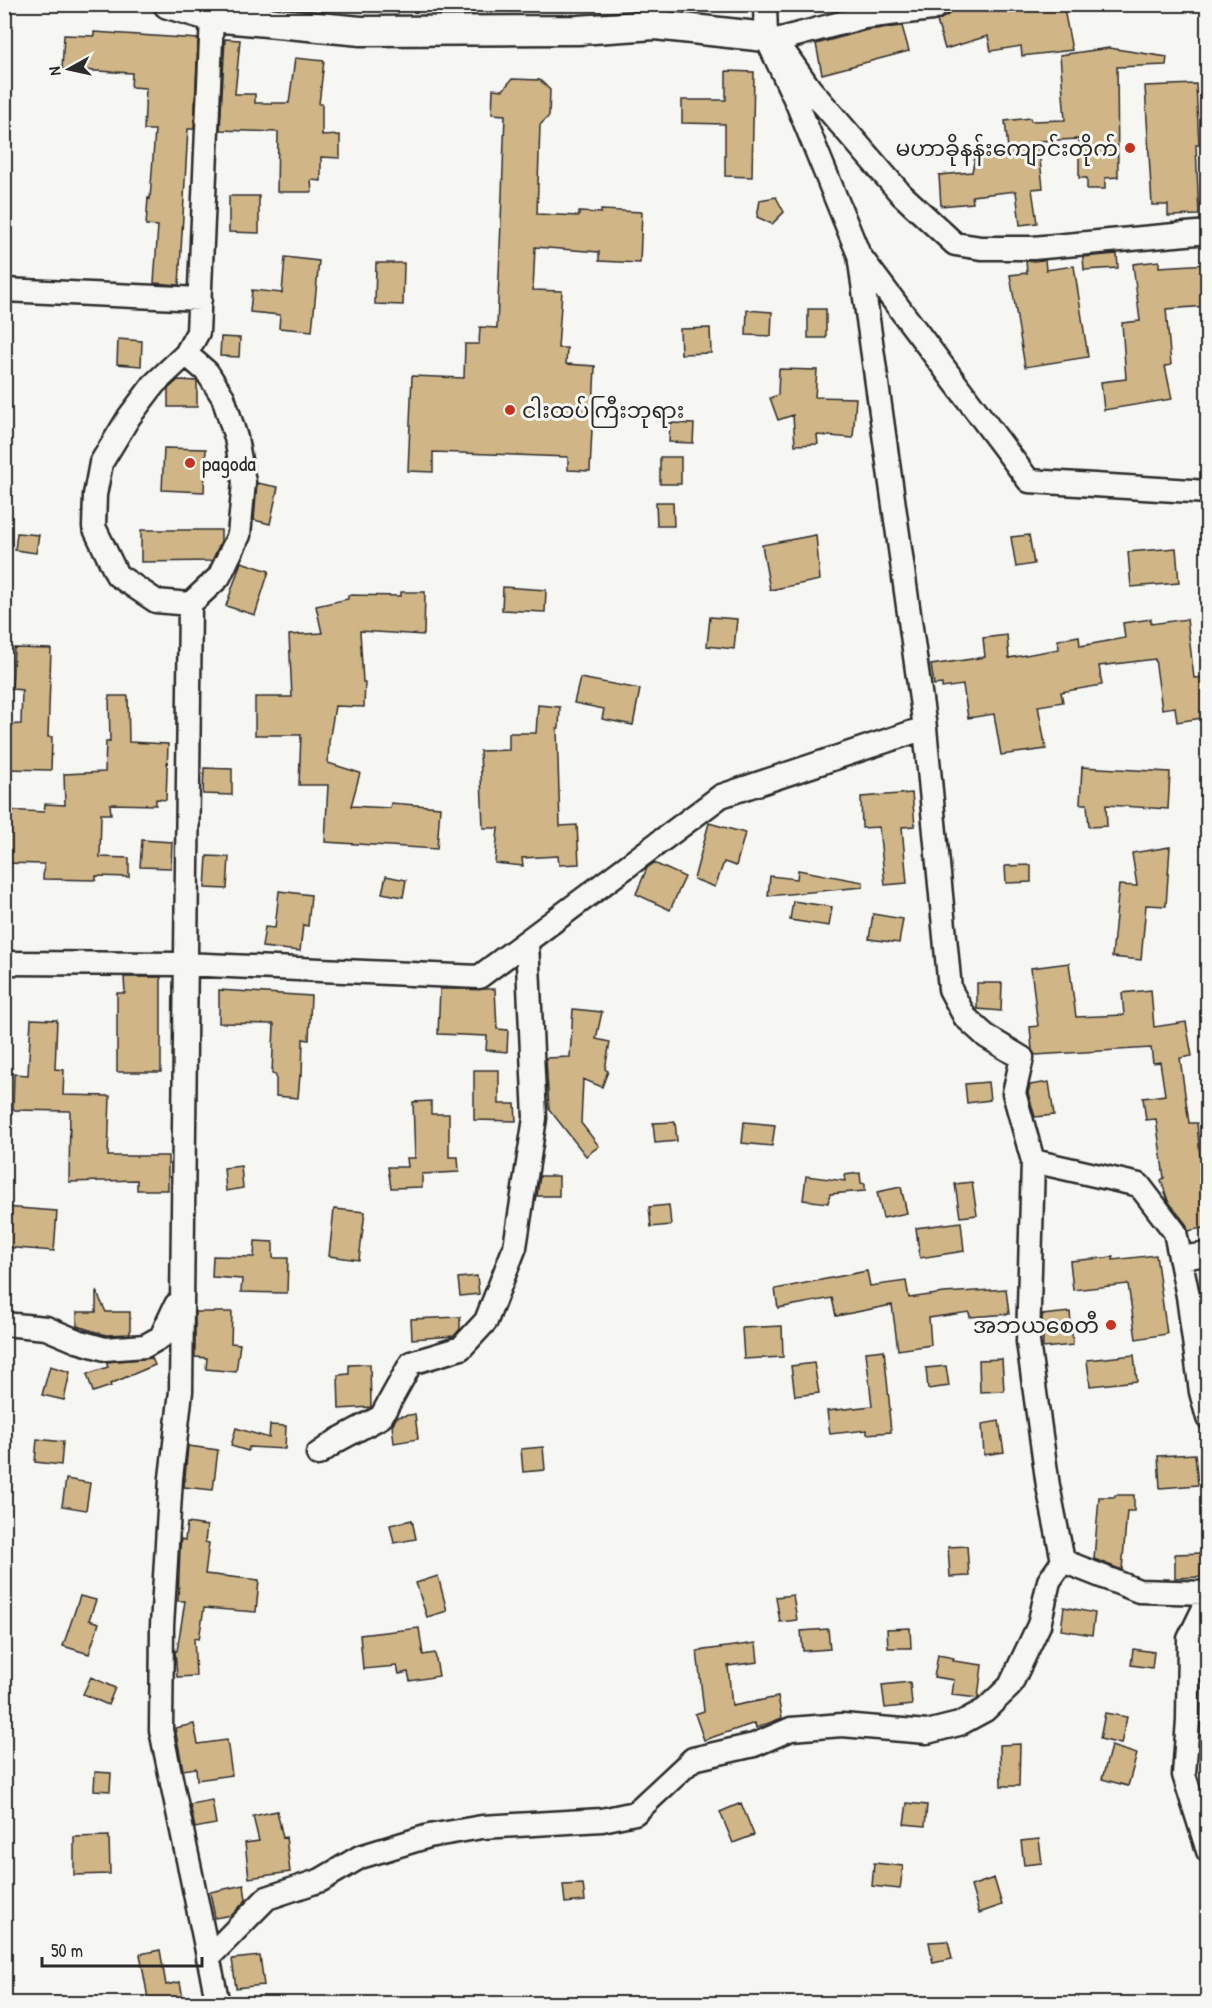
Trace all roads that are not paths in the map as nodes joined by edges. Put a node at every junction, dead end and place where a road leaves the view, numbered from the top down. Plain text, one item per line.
1 (168, 4) edge
2 (765, 4) edge
3 (941, 4) edge
4 (212, 17) junction
5 (771, 39) junction
6 (1208, 232) edge
7 (859, 255) junction
8 (4, 290) edge
9 (200, 299) junction
10 (186, 354) junction
11 (1208, 492) edge
12 (190, 604) junction
13 (925, 728) junction
14 (526, 942) junction
15 (4, 963) edge
16 (184, 964) junction
17 (1032, 1161) junction
18 (1208, 1254) edge
19 (1180, 1258) junction
20 (182, 1305) junction
21 (4, 1324) edge
22 (1208, 1418) edge
23 (318, 1454) dead end
24 (1063, 1561) junction
25 (1208, 1593) edge
26 (1208, 1600) edge
27 (1208, 1851) edge
28 (208, 1958) junction
29 (218, 2004) edge

1 - 4 street
2 - 5 street
3 - 5 street
4 - 5 street
4 - 9 street
5 - 6 street
5 - 7 street
7 - 11 street
7 - 13 street
8 - 9 street
9 - 10 street
10 - 12 street
10 - 12 street
12 - 16 street
13 - 14 street
13 - 17 street
14 - 16 street
14 - 23 street
15 - 16 street
16 - 20 street
17 - 19 street
17 - 24 street
18 - 19 street
19 - 22 street
20 - 21 street
20 - 28 street
24 - 25 street
24 - 28 street
26 - 27 street
28 - 29 street

